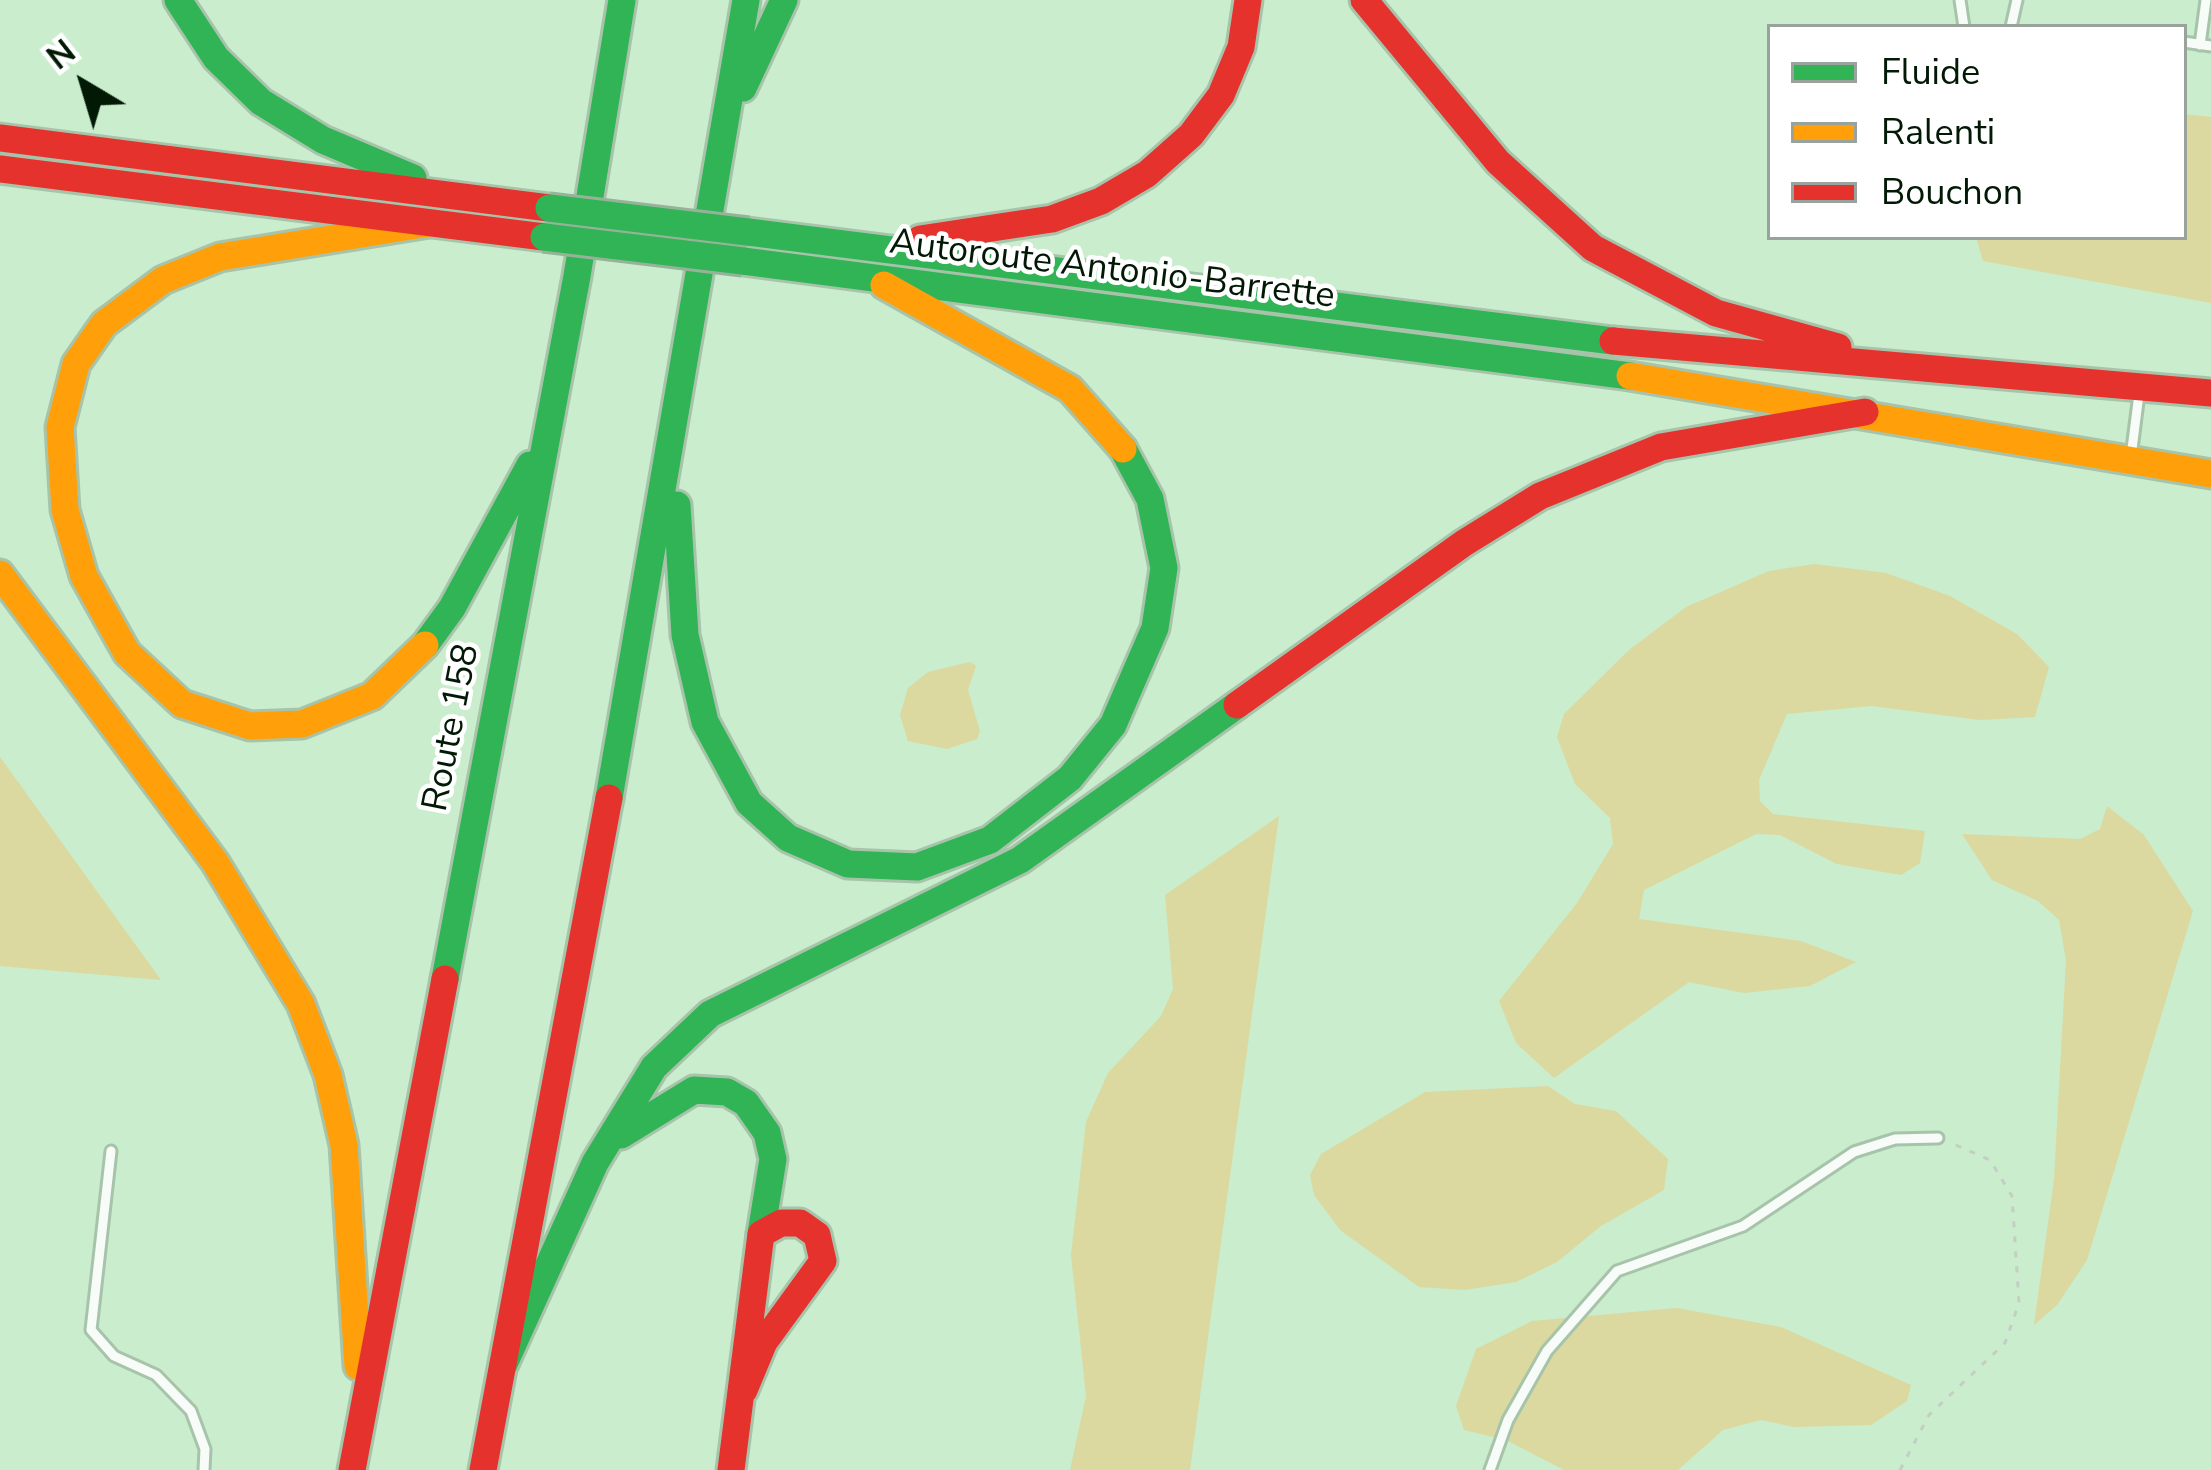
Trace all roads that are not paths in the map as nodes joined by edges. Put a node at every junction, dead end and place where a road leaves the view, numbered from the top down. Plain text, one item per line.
1 (178, 0) edge
2 (622, 0) edge
3 (746, 0) edge
4 (784, 0) edge
5 (1248, 0) edge
6 (1364, 0) edge
7 (2206, 0) edge
8 (2205, 45) edge
9 (725, 123) junction
10 (0, 138) edge
11 (0, 169) edge
12 (449, 194) junction
13 (429, 223) junction
14 (857, 246) junction
15 (869, 276) junction
16 (1934, 373) junction
17 (2140, 388) junction
18 (2211, 392) edge
19 (1865, 412) junction
20 (547, 436) junction
21 (674, 441) junction
22 (2131, 458) junction
23 (2211, 474) edge
24 (0, 574) edge
25 (1938, 1138) road end
26 (609, 1144) junction
27 (111, 1151) dead end
28 (761, 1234) junction
29 (504, 1364) junction
30 (745, 1390) junction
31 (362, 1411) junction
32 (204, 1470) edge
33 (352, 1470) edge
34 (483, 1470) edge
35 (731, 1470) edge
36 (1490, 1470) edge

1 - 12 main road
2 - 20 main road, Route 158
3 - 9 main road
4 - 9 main road
5 - 14 main road
6 - 16 main road
7 - 8 lane
9 - 21 main road
10 - 12 main road, Autoroute Antonio-Barrette
11 - 13 main road, Autoroute Antonio-Barrette
12 - 14 main road, Autoroute Antonio-Barrette, bridge
13 - 15 main road, Autoroute Antonio-Barrette, bridge
13 - 20 main road
14 - 16 main road, Autoroute Antonio-Barrette
15 - 19 main road, Autoroute Antonio-Barrette
15 - 21 main road
16 - 17 main road, Autoroute Antonio-Barrette
17 - 18 main road, Autoroute Antonio-Barrette
17 - 22 lane
19 - 22 main road, Autoroute Antonio-Barrette
19 - 26 main road
20 - 31 main road, Route 158
21 - 29 main road
22 - 23 main road, Autoroute Antonio-Barrette
24 - 31 main road
25 - 36 lane
26 - 28 main road
26 - 29 main road
27 - 32 lane
28 - 30 main road
28 - 30 main road
29 - 34 main road
30 - 35 main road
31 - 33 main road, Route 158

